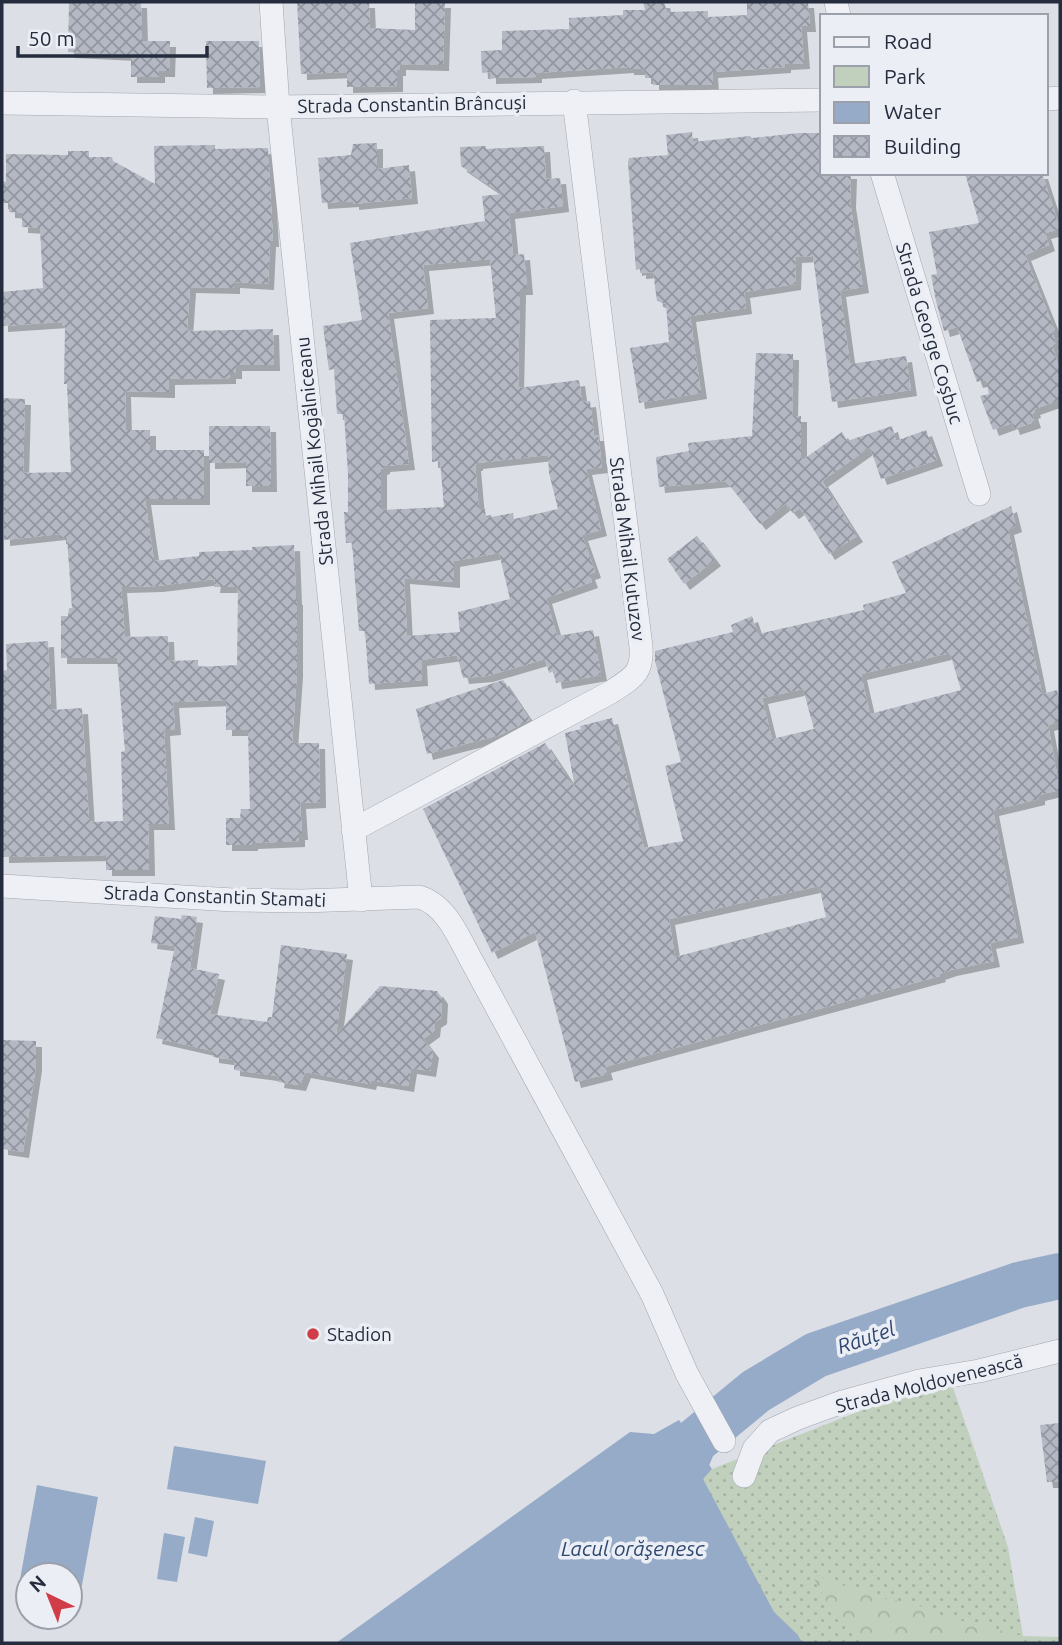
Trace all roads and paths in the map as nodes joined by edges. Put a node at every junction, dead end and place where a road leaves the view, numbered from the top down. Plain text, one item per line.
1 (271, 2) edge
2 (820, 100) edge
3 (574, 102) junction
4 (2, 103) edge
5 (278, 107) junction
6 (883, 175) edge
7 (979, 494) dead end
8 (353, 830) junction
9 (2, 887) edge
10 (362, 900) junction
11 (1060, 1351) edge
12 (724, 1441) dead end
13 (744, 1476) dead end

1 - 5 street, Strada Mihail Kogălniceanu
2 - 3 street, Strada Constantin Brâncuși
3 - 5 street, Strada Constantin Brâncuși
3 - 8 street, Strada Mihail Kutuzov
4 - 5 street, Strada Constantin Brâncuși
5 - 8 street, Strada Mihail Kogălniceanu
6 - 7 street, Strada George Coșbuc
8 - 10 street, Strada Mihail Kogălniceanu
9 - 10 street, Strada Constantin Stamati
10 - 12 street, Strada Constantin Stamati
11 - 13 street, Strada Moldovenească

